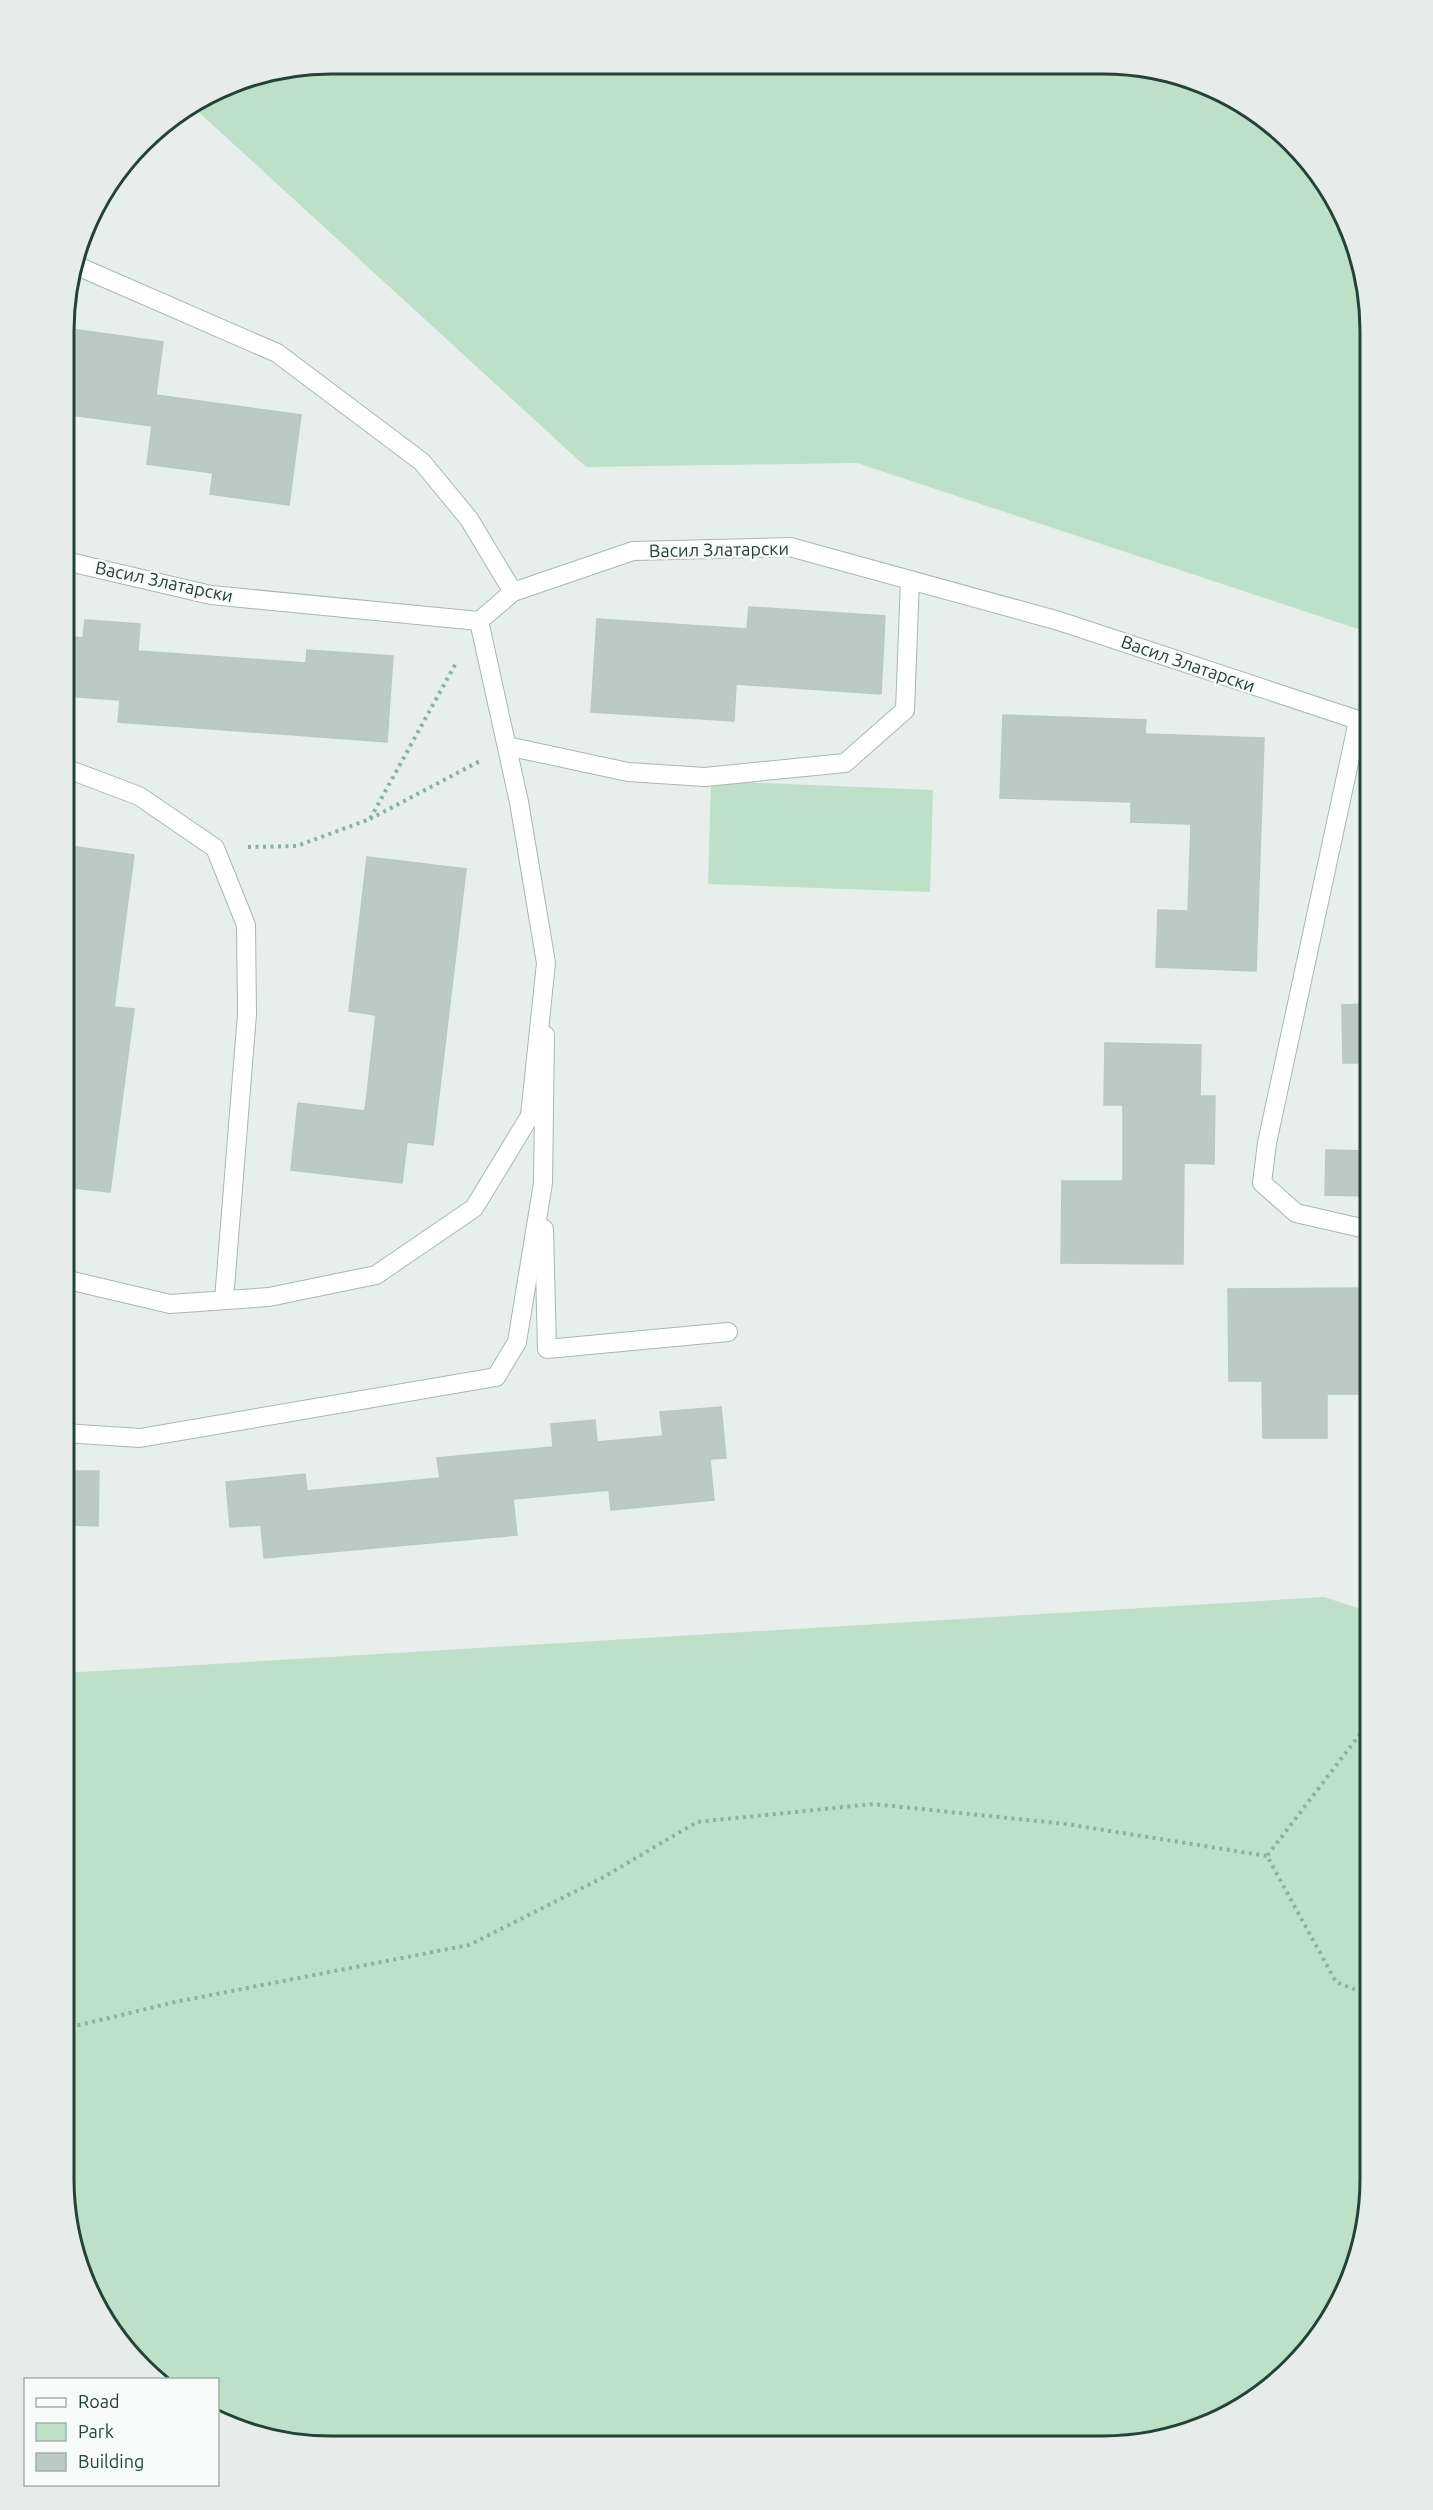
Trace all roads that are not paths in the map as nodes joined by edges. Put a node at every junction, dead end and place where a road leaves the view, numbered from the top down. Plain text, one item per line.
1 (81, 268) edge
2 (74, 563) edge
3 (910, 580) junction
4 (513, 592) junction
5 (479, 621) junction
6 (1360, 722) edge
7 (1360, 740) edge
8 (507, 746) junction
9 (74, 771) edge
10 (546, 963) junction
11 (543, 1184) junction
12 (1360, 1228) edge
13 (74, 1282) edge
14 (224, 1300) junction
15 (728, 1332) dead end
16 (74, 1434) edge

1 - 4 street
2 - 5 street, Васил Златарски
3 - 4 street, Васил Златарски
3 - 6 street, Васил Златарски
3 - 8 street
4 - 5 street, Васил Златарски
5 - 8 street
7 - 12 street
8 - 10 street
9 - 14 street
10 - 11 street
10 - 14 street
11 - 15 street
11 - 16 street
13 - 14 street

